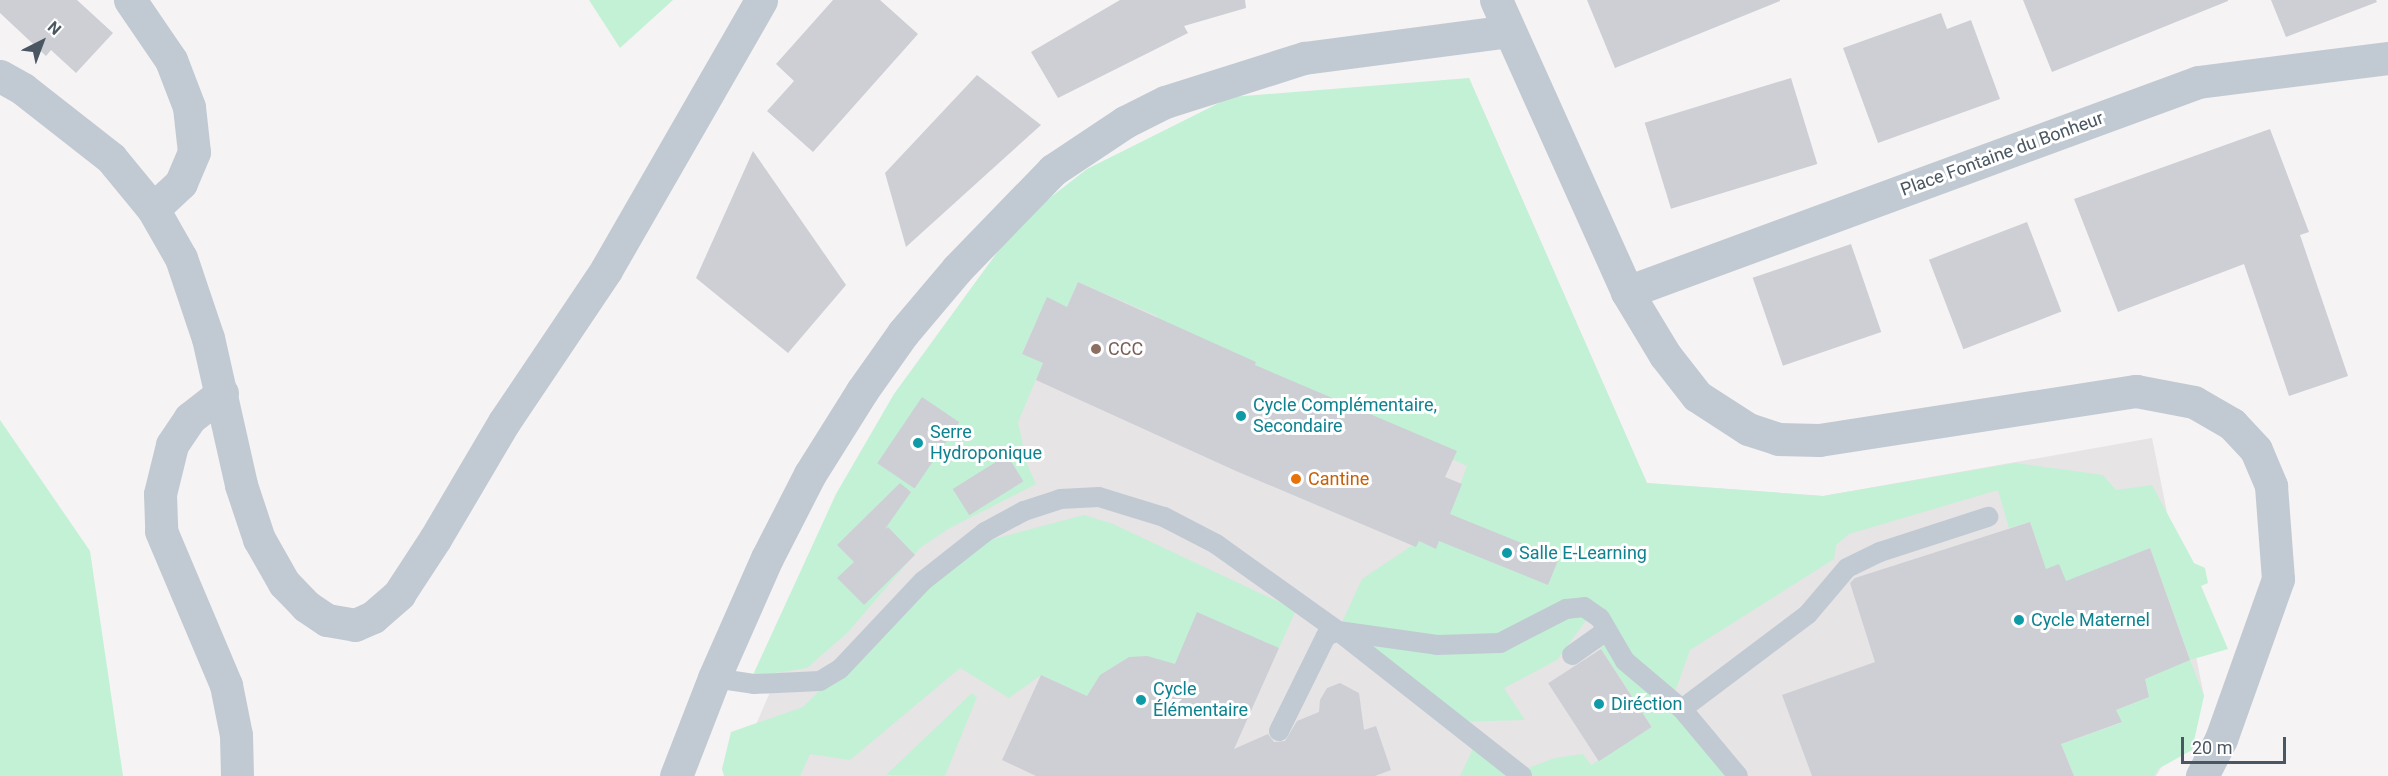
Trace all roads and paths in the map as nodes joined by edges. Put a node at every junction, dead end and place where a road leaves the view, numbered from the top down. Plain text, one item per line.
1 (130, 0) edge
2 (761, 0) edge
3 (1496, 0) edge
4 (1508, 31) junction
5 (2388, 58) edge
6 (0, 76) edge
7 (153, 209) junction
8 (1627, 292) junction
9 (222, 393) junction
10 (1988, 517) dead end
11 (1606, 630) junction
12 (1338, 631) junction
13 (1572, 655) dead end
14 (714, 678) junction
15 (1682, 709) junction
16 (1279, 731) dead end
17 (237, 776) edge
18 (676, 776) edge
19 (1522, 776) edge
20 (1738, 776) edge
21 (2202, 776) edge

1 - 7 street
2 - 9 street
3 - 4 street
4 - 8 street
4 - 14 street
5 - 8 street, Place Fontaine du Bonheur
6 - 7 street
7 - 9 street
8 - 21 street
9 - 17 street
10 - 15 lane
11 - 12 lane
11 - 13 lane
11 - 15 lane
12 - 14 lane
12 - 16 lane
12 - 19 lane
14 - 18 street
15 - 20 lane

